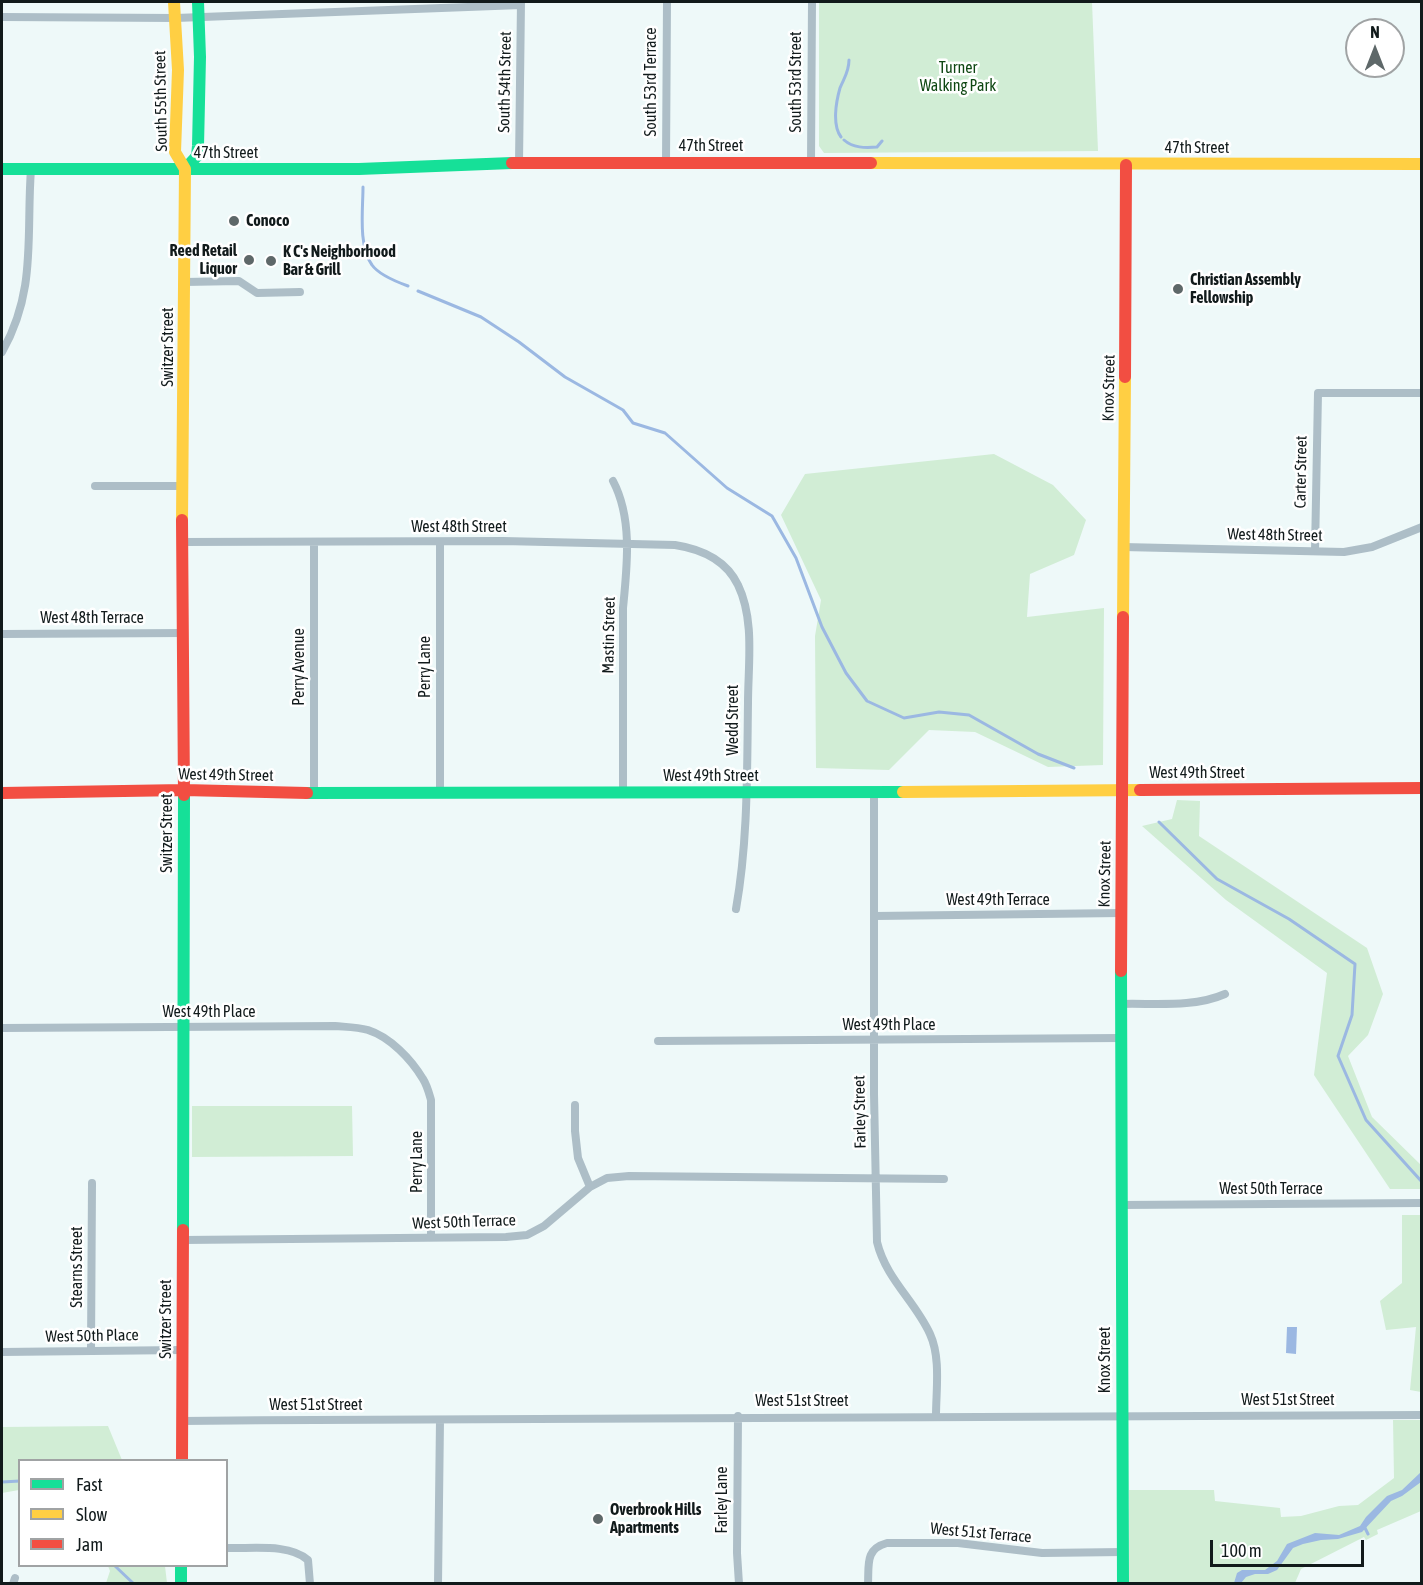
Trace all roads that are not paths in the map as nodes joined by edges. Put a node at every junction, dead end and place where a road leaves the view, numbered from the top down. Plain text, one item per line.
1 (174, 2) edge
2 (198, 2) edge
3 (667, 2) edge
4 (812, 2) edge
5 (521, 3) edge
6 (200, 16) junction
7 (2, 17) edge
8 (176, 18) junction
9 (666, 162) junction
10 (811, 162) junction
11 (519, 163) junction
12 (1422, 164) edge
13 (1126, 165) junction
14 (2, 169) edge
15 (31, 169) junction
16 (185, 169) junction
17 (185, 282) junction
18 (300, 292) dead end
19 (2, 352) edge
20 (1422, 393) edge
21 (613, 481) dead end
22 (95, 486) dead end
23 (183, 486) junction
24 (1422, 527) edge
25 (182, 542) junction
26 (315, 542) junction
27 (440, 542) junction
28 (626, 544) junction
29 (1123, 547) junction
30 (1315, 551) junction
31 (729, 571) joint
32 (184, 633) junction
33 (2, 634) edge
34 (1422, 788) edge
35 (1123, 789) junction
36 (184, 790) junction
37 (747, 792) junction
38 (874, 792) junction
39 (2, 793) edge
40 (314, 793) junction
41 (440, 793) junction
42 (623, 793) junction
43 (736, 909) dead end
44 (1121, 913) junction
45 (875, 916) junction
46 (1225, 994) dead end
47 (1121, 1004) junction
48 (183, 1026) junction
49 (2, 1028) edge
50 (1121, 1038) junction
51 (874, 1040) junction
52 (658, 1041) dead end
53 (407, 1059) joint
54 (575, 1105) dead end
55 (877, 1179) junction
56 (944, 1179) dead end
57 (92, 1183) dead end
58 (590, 1187) junction
59 (1422, 1203) edge
60 (1121, 1205) junction
61 (431, 1237) junction
62 (183, 1240) junction
63 (182, 1350) junction
64 (91, 1351) junction
65 (2, 1352) edge
66 (1422, 1414) edge
67 (738, 1416) junction
68 (936, 1416) junction
69 (1122, 1417) junction
70 (440, 1420) junction
71 (182, 1421) junction
72 (182, 1459) edge
73 (228, 1548) edge
74 (1123, 1552) junction
75 (181, 1567) edge
76 (181, 1584) edge
77 (310, 1584) edge
78 (438, 1584) edge
79 (739, 1584) edge
80 (868, 1584) edge
81 (1123, 1584) edge

1 - 8 street, South 55th Street
2 - 6 street, South 55th Street
3 - 9 street, South 53rd Terrace
4 - 10 street, South 53rd Street
5 - 6 street
5 - 11 street, South 54th Street
6 - 8 street
6 - 16 street, South 55th Street
7 - 8 street
8 - 16 street, South 55th Street
9 - 10 street, 47th Street
9 - 11 street, 47th Street
10 - 13 street, 47th Street
11 - 16 street, 47th Street
12 - 13 street, 47th Street
13 - 29 street, Knox Street
14 - 15 street, 47th Street
15 - 16 street, 47th Street
15 - 19 street
16 - 17 street, Switzer Street
17 - 18 street
17 - 23 street, Switzer Street
20 - 30 street, Carter Street
21 - 28 street, Mastin Street
22 - 23 street
23 - 25 street, Switzer Street
24 - 30 street, West 48th Street
25 - 26 street, West 48th Street
25 - 32 street, Switzer Street
26 - 27 street, West 48th Street
26 - 40 street, Perry Avenue
27 - 28 street, West 48th Street
27 - 41 street, Perry Lane
28 - 31 street, West 48th Street
28 - 42 street, Mastin Street
29 - 30 street, West 48th Street
29 - 35 street, Knox Street
31 - 37 street, Wedd Street
32 - 33 street, West 48th Terrace
32 - 36 street, Switzer Street
34 - 35 street, West 49th Street
35 - 38 street, West 49th Street
35 - 44 street, Knox Street
36 - 39 street, West 49th Street
36 - 40 street, West 49th Street
36 - 48 street, Switzer Street
37 - 38 street, West 49th Street
37 - 42 street, West 49th Street
37 - 43 street, Wedd Street
38 - 45 street, Farley Street
40 - 41 street, West 49th Street
41 - 42 street, West 49th Street
44 - 45 street, West 49th Terrace
44 - 47 street, Knox Street
45 - 51 street, Farley Street
46 - 47 street
47 - 50 street, Knox Street
48 - 49 street, West 49th Place
48 - 53 street, West 49th Place
48 - 62 street, Switzer Street
50 - 51 street, West 49th Place
50 - 60 street, Knox Street
51 - 52 street, West 49th Place
51 - 55 street, Farley Street
53 - 61 street, Perry Lane
54 - 58 street
55 - 56 street, West 50th Terrace
55 - 58 street, West 50th Terrace
55 - 68 street, Farley Street
57 - 64 street, Stearns Street
58 - 61 street, West 50th Terrace
59 - 60 street, West 50th Terrace
60 - 69 street, Knox Street
61 - 62 street, West 50th Terrace
62 - 63 street, Switzer Street
63 - 64 street, West 50th Place
63 - 71 street, Switzer Street
64 - 65 street, West 50th Place
66 - 69 street, West 51st Street
67 - 68 street, West 51st Street
67 - 70 street, West 51st Street
67 - 79 street, Farley Lane
68 - 69 street, West 51st Street
69 - 74 street, Knox Street
70 - 71 street, West 51st Street
70 - 78 street
71 - 72 street, Switzer Street
73 - 77 street
74 - 80 street, West 51st Terrace
74 - 81 street, Knox Street
75 - 76 street

